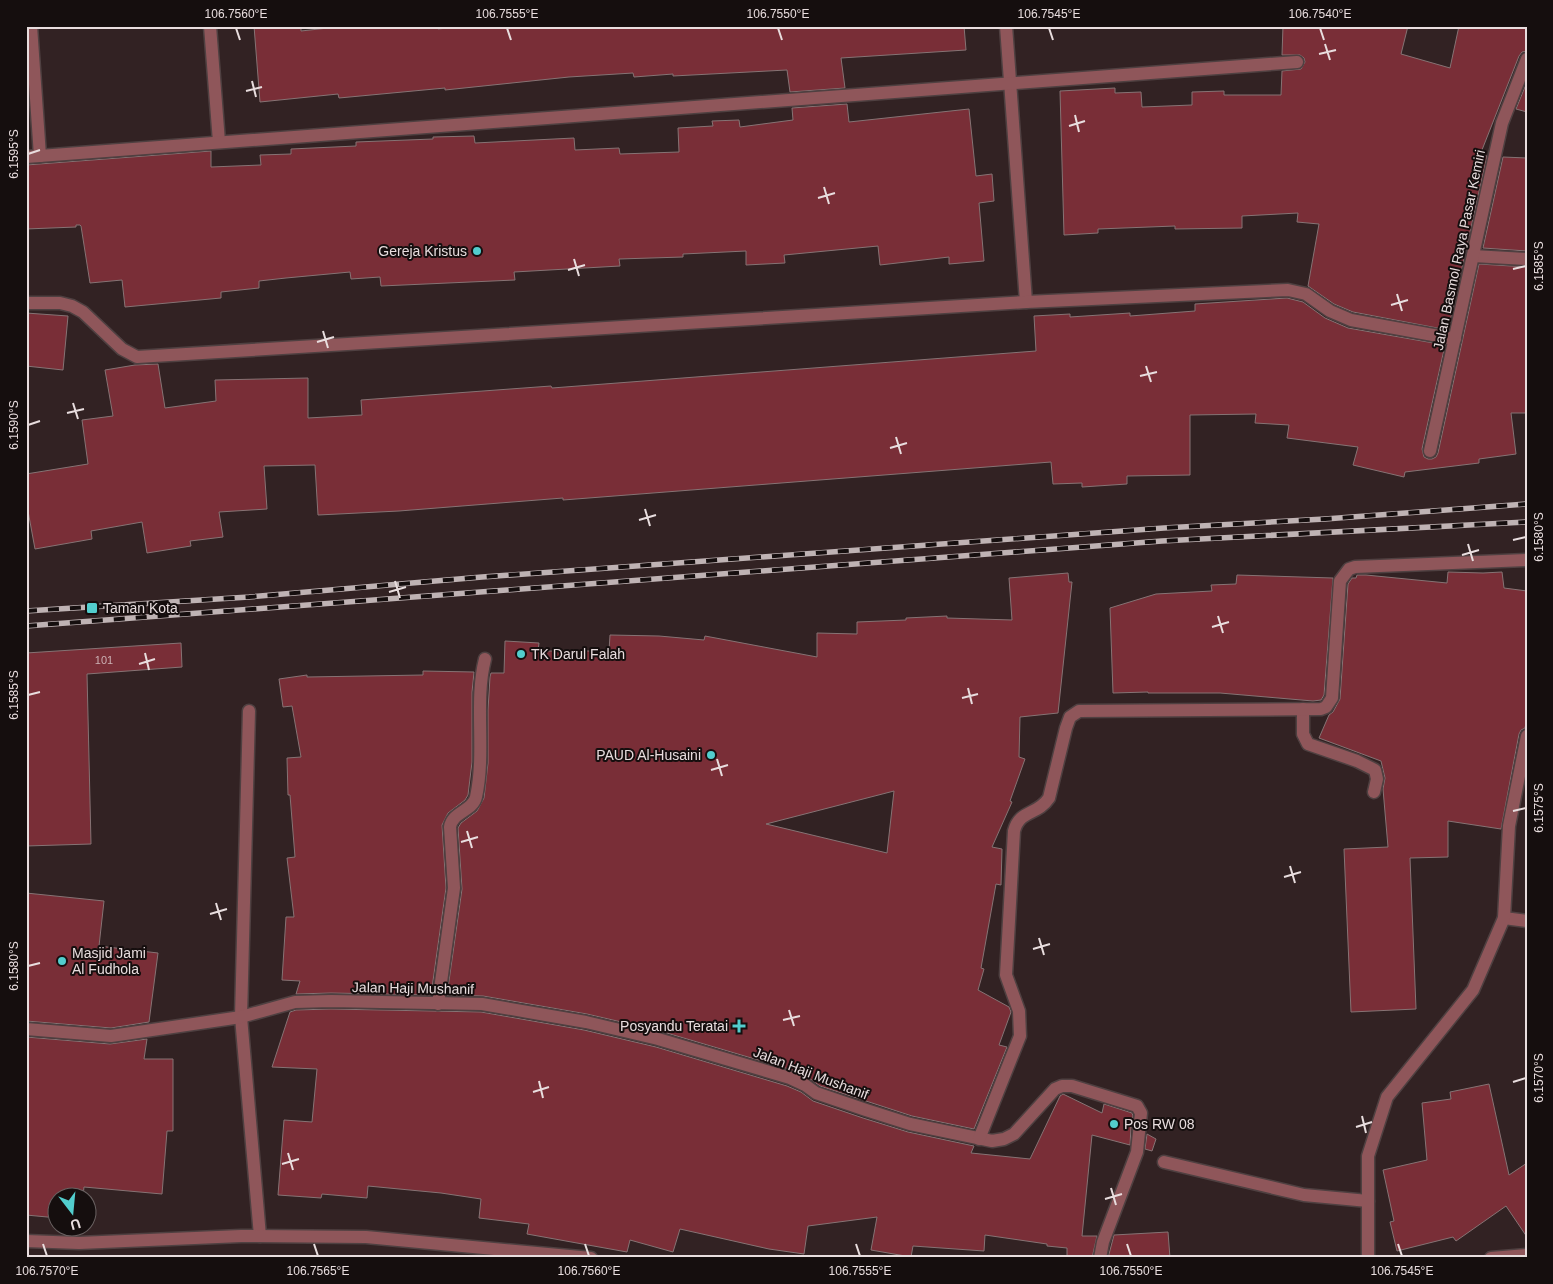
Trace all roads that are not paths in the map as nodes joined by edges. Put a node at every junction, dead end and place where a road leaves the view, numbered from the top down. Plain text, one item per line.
1 (31, 26) edge
2 (210, 26) edge
3 (1006, 26) edge
4 (1527, 59) edge
5 (1297, 62) dead end
6 (1011, 83) junction
7 (219, 142) junction
8 (40, 156) junction
9 (26, 157) edge
10 (1473, 256) junction
11 (1527, 259) edge
12 (1026, 302) junction
13 (26, 303) edge
14 (1455, 339) junction
15 (1430, 451) dead end
16 (1527, 560) edge
17 (485, 658) dead end
18 (1303, 709) junction
19 (249, 711) dead end
20 (1527, 736) edge
21 (1374, 792) dead end
22 (1504, 918) junction
23 (1527, 921) edge
24 (438, 1004) junction
25 (241, 1017) junction
26 (26, 1029) edge
27 (979, 1138) junction
28 (1164, 1162) dead end
29 (1368, 1201) junction
30 (260, 1236) junction
31 (26, 1241) edge
32 (1527, 1255) edge
33 (591, 1258) edge
34 (1100, 1258) edge
35 (1368, 1258) edge
36 (1491, 1258) edge

1 - 8 street
2 - 7 street
3 - 6 street
4 - 10 street, Jalan Basmol Raya Pasar Kemiri
5 - 6 street
6 - 7 street
6 - 12 street
7 - 8 street
8 - 9 street
10 - 11 street
10 - 14 street, Jalan Basmol Raya Pasar Kemiri
12 - 13 street
12 - 14 street
14 - 15 street, Jalan Basmol Raya Pasar Kemiri
16 - 18 street
17 - 24 street
18 - 21 street
18 - 27 street
19 - 25 street
20 - 22 street
22 - 23 street
22 - 29 street
24 - 25 street, Jalan Haji Mushanif
24 - 27 street, Jalan Haji Mushanif
25 - 26 street, Jalan Haji Mushanif
25 - 30 street
27 - 34 street, Jalan Haji Mushanif
28 - 29 street
29 - 35 street
30 - 31 street
30 - 33 street
32 - 36 street

